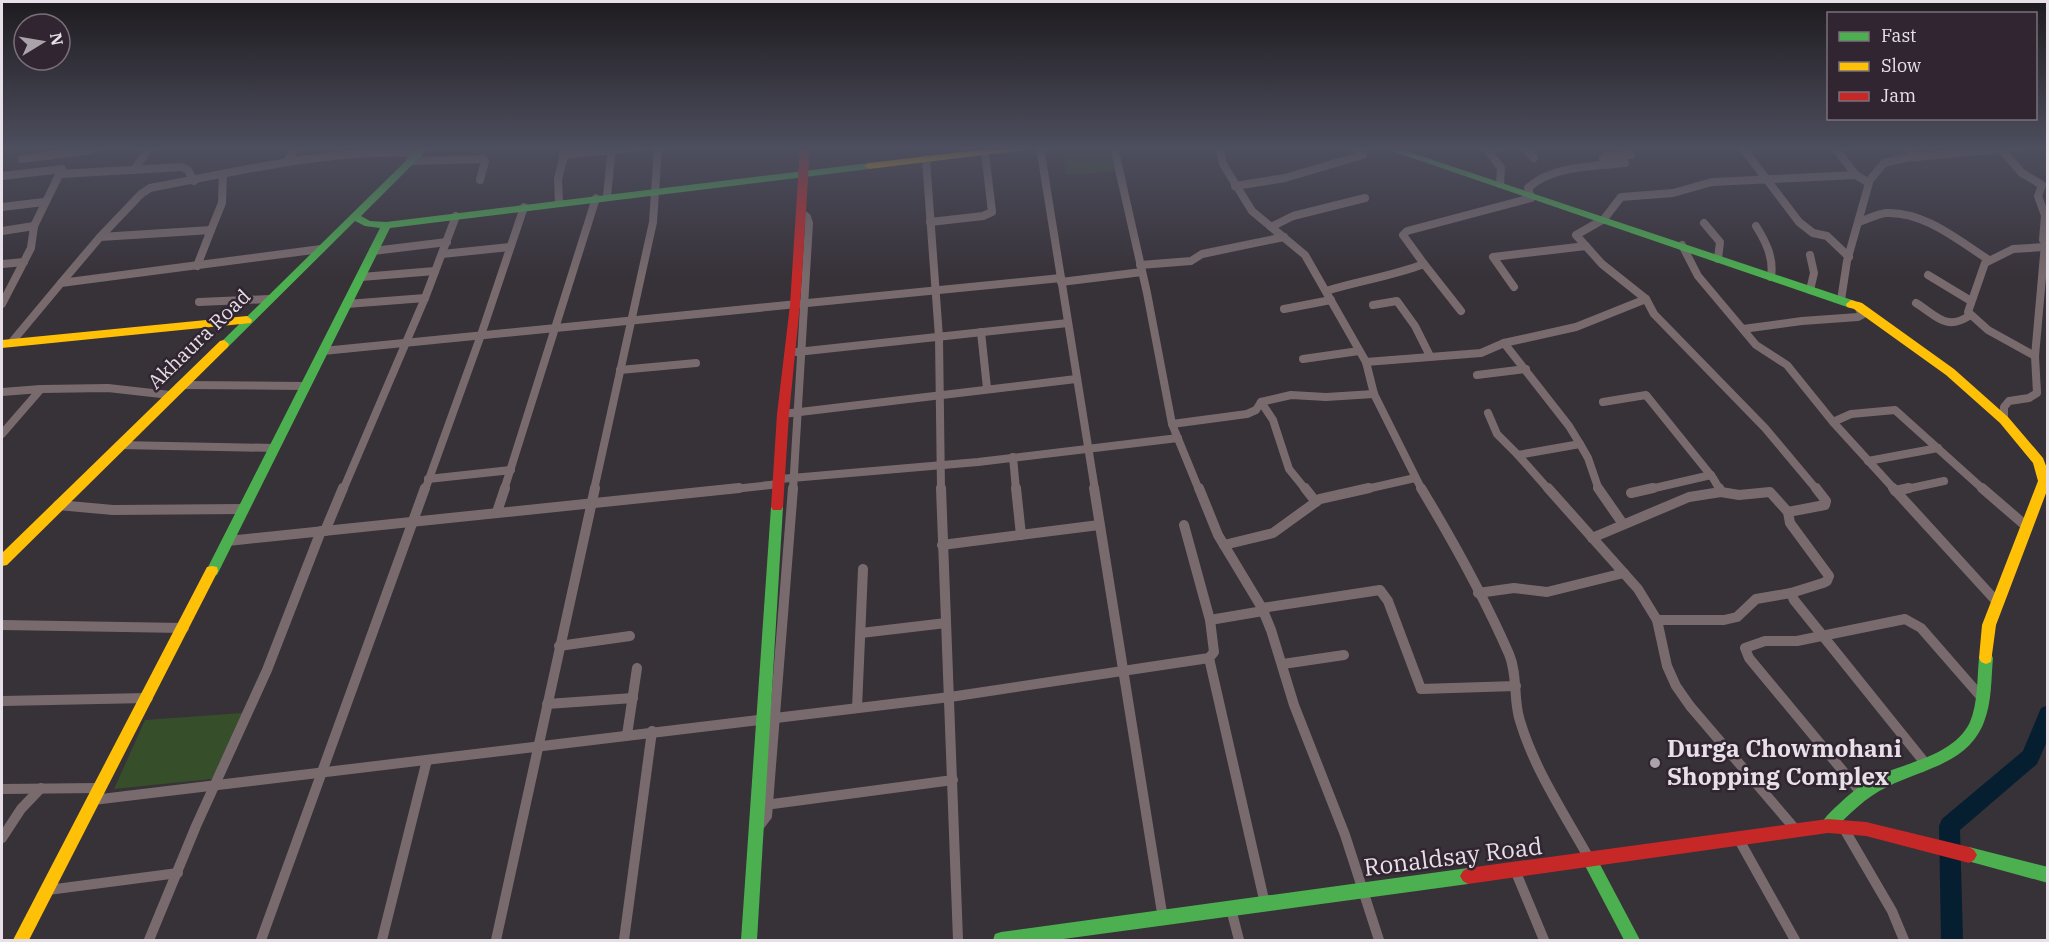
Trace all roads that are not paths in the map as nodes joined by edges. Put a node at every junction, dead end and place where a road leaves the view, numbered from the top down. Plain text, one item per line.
1 (656, 190) edge
2 (50, 191) edge
3 (144, 191) edge
4 (222, 191) edge
5 (380, 191) edge
6 (558, 191) edge
7 (603, 191) edge
8 (649, 191) edge
9 (803, 191) edge
10 (928, 191) edge
11 (990, 191) edge
12 (1047, 191) edge
13 (1124, 191) edge
14 (1238, 191) edge
15 (1527, 191) edge
16 (1532, 191) edge
17 (1680, 191) edge
18 (1777, 191) edge
19 (1867, 191) edge
20 (2040, 191) edge
21 (602, 197) junction
22 (1365, 198) dead end
23 (44, 202) junction
24 (559, 203) junction
25 (2, 207) edge
26 (524, 207) junction
27 (354, 216) junction
28 (456, 216) junction
29 (1604, 219) junction
30 (930, 222) junction
31 (1859, 222) junction
32 (1704, 223) dead end
33 (386, 225) junction
34 (34, 226) junction
35 (1756, 226) dead end
36 (1271, 227) junction
37 (211, 230) junction
38 (2, 231) edge
39 (100, 237) junction
40 (1284, 237) junction
41 (447, 242) junction
42 (2046, 245) edge
43 (1586, 246) junction
44 (1682, 246) junction
45 (510, 247) junction
46 (321, 249) junction
47 (373, 251) junction
48 (442, 254) junction
49 (1719, 255) junction
50 (1810, 255) dead end
51 (1849, 256) junction
52 (1989, 260) junction
53 (24, 262) junction
54 (2, 264) edge
55 (1424, 264) junction
56 (197, 266) junction
57 (1141, 268) junction
58 (1772, 268) junction
59 (435, 271) junction
60 (1928, 274) dead end
61 (361, 277) junction
62 (1061, 280) junction
63 (61, 283) junction
64 (1514, 287) dead end
65 (1810, 290) junction
66 (936, 291) junction
67 (1326, 291) junction
68 (425, 298) junction
69 (269, 299) junction
70 (1646, 299) junction
71 (1331, 300) junction
72 (1841, 300) junction
73 (1971, 301) junction
74 (199, 302) dead end
75 (1916, 303) dead end
76 (2, 304) edge
77 (347, 304) junction
78 (799, 305) junction
79 (1373, 305) dead end
80 (1858, 306) junction
81 (1284, 309) dead end
82 (1461, 311) dead end
83 (1970, 316) junction
84 (247, 320) junction
85 (631, 321) junction
86 (1068, 323) junction
87 (555, 328) junction
88 (1743, 329) junction
89 (981, 332) junction
90 (481, 335) junction
91 (939, 337) junction
92 (6, 343) edge
93 (406, 343) junction
94 (1504, 344) junction
95 (323, 351) junction
96 (1359, 351) junction
97 (795, 352) junction
98 (1430, 356) junction
99 (2035, 356) junction
100 (1303, 360) dead end
101 (1366, 362) junction
102 (696, 363) dead end
103 (1526, 369) junction
104 (620, 370) junction
105 (1477, 375) dead end
106 (1076, 379) junction
107 (188, 385) junction
108 (305, 386) junction
109 (987, 388) junction
110 (41, 389) junction
111 (2, 392) edge
112 (939, 394) junction
113 (1374, 394) junction
114 (170, 395) junction
115 (1261, 402) junction
116 (1603, 402) dead end
117 (798, 412) junction
118 (1488, 412) dead end
119 (783, 414) junction
120 (2004, 420) junction
121 (1833, 422) junction
122 (1172, 424) junction
123 (2, 434) edge
124 (1178, 438) junction
125 (1580, 444) junction
126 (125, 445) junction
127 (274, 448) junction
128 (1087, 448) junction
129 (1938, 448) junction
130 (1518, 455) junction
131 (1013, 458) junction
132 (1868, 461) junction
133 (940, 465) junction
134 (511, 470) junction
135 (1711, 475) junction
136 (794, 477) junction
137 (1415, 478) junction
138 (428, 479) junction
139 (780, 481) junction
140 (1944, 481) dead end
141 (1895, 490) junction
142 (1721, 492) junction
143 (1631, 493) dead end
144 (1316, 502) junction
145 (590, 504) junction
146 (65, 506) junction
147 (243, 509) junction
148 (497, 512) junction
149 (1788, 512) junction
150 (413, 521) junction
151 (1099, 525) junction
152 (1184, 525) dead end
153 (1623, 525) junction
154 (2026, 526) junction
155 (323, 531) junction
156 (1021, 535) junction
157 (1592, 538) junction
158 (228, 541) junction
159 (942, 545) junction
160 (1224, 545) junction
161 (2, 561) edge
162 (863, 569) dead end
163 (1624, 573) junction
164 (1478, 593) junction
165 (1791, 593) junction
166 (1997, 602) junction
167 (1263, 610) junction
168 (1210, 620) junction
169 (1657, 620) junction
170 (946, 623) junction
171 (2, 625) edge
172 (184, 628) junction
173 (861, 633) junction
174 (1822, 635) junction
175 (630, 636) dead end
176 (559, 646) junction
177 (1344, 655) dead end
178 (1209, 658) junction
179 (1283, 664) junction
180 (637, 668) dead end
181 (1122, 672) junction
182 (1516, 686) junction
183 (950, 697) junction
184 (148, 698) junction
185 (633, 698) junction
186 (1982, 698) junction
187 (2, 701) edge
188 (547, 704) junction
189 (857, 708) junction
190 (769, 718) junction
191 (652, 731) junction
192 (627, 735) junction
193 (538, 746) junction
194 (428, 760) junction
195 (1925, 763) junction
196 (323, 772) junction
197 (953, 780) junction
198 (215, 786) junction
199 (41, 788) junction
200 (99, 788) junction
201 (2, 789) edge
202 (1862, 794) junction
203 (93, 800) junction
204 (763, 806) junction
205 (1828, 826) junction
206 (1843, 827) junction
207 (1796, 830) junction
208 (2, 838) edge
209 (1738, 838) junction
210 (1590, 860) junction
211 (1515, 870) junction
212 (178, 873) junction
213 (2048, 875) edge
214 (1363, 889) junction
215 (48, 890) junction
216 (1265, 903) junction
217 (1231, 909) junction
218 (1163, 919) junction
219 (1052, 937) edge
220 (21, 940) edge
221 (149, 940) edge
222 (261, 940) edge
223 (381, 940) edge
224 (496, 940) edge
225 (624, 940) edge
226 (749, 940) edge
227 (958, 940) edge
228 (1001, 940) edge
229 (1239, 940) edge
230 (1379, 940) edge
231 (1544, 940) edge
232 (1632, 940) edge
233 (1795, 940) edge
234 (1904, 940) edge

1 - 85 street
2 - 23 street
3 - 39 street
4 - 37 street
5 - 27 street, Akhaura Road
6 - 24 street
7 - 21 street
8 - 21 street
9 - 78 street
10 - 30 street
11 - 30 street
12 - 62 street
13 - 57 street
14 - 36 street
15 - 55 street
16 - 29 street
17 - 29 street
18 - 51 street
19 - 31 street
20 - 42 street
21 - 24 street
21 - 87 street
22 - 36 street
23 - 25 street
23 - 34 street
24 - 26 street
26 - 28 street
26 - 45 street
27 - 33 street
27 - 46 street, Akhaura Road
28 - 33 street
28 - 41 street
29 - 43 street
29 - 44 street
30 - 66 street
31 - 51 street
31 - 52 street
32 - 49 street
33 - 47 street
34 - 38 street
34 - 53 street
35 - 58 street
36 - 40 street
37 - 39 street
37 - 56 street
39 - 63 street
40 - 57 street
40 - 67 street
41 - 47 street
41 - 48 street
42 - 52 street
42 - 99 street
43 - 64 street
43 - 70 street
44 - 49 street
44 - 88 street
45 - 48 street
45 - 90 street
46 - 56 street
46 - 69 street, Akhaura Road
47 - 61 street
48 - 59 street
49 - 58 street
50 - 65 street
51 - 72 street
52 - 73 street
53 - 54 street
53 - 76 street
55 - 67 street
55 - 82 street
56 - 63 street
57 - 62 street
57 - 122 street
58 - 65 street
59 - 61 street
59 - 68 street
60 - 73 street
61 - 77 street
62 - 66 street
62 - 86 street
63 - 92 street
65 - 72 street
66 - 78 street
66 - 91 street
67 - 71 street
68 - 77 street
68 - 93 street
69 - 74 street
69 - 84 street, Akhaura Road
70 - 94 street
70 - 149 street
71 - 81 street
71 - 96 street
72 - 80 street
73 - 83 street
75 - 83 street
77 - 95 street
78 - 85 street
78 - 97 street
79 - 98 street
80 - 88 street
80 - 120 street
83 - 99 street
84 - 92 street
84 - 107 street, Akhaura Road
85 - 87 street
85 - 104 street
86 - 89 street
86 - 106 street
87 - 90 street
87 - 134 street
88 - 121 street
89 - 91 street
89 - 109 street
90 - 93 street
90 - 138 street
91 - 97 street
91 - 112 street
93 - 95 street
93 - 155 street
94 - 98 street
94 - 103 street
95 - 108 street
96 - 100 street
96 - 101 street
97 - 117 street
97 - 119 street
98 - 101 street
99 - 120 street
101 - 113 street
102 - 104 street
103 - 105 street
103 - 125 street
104 - 145 street
106 - 109 street
106 - 128 street
107 - 108 street
107 - 114 street, Akhaura Road
108 - 127 street
109 - 112 street
110 - 111 street
110 - 114 street
110 - 123 street
112 - 117 street
112 - 133 street
113 - 115 street
113 - 137 street
114 - 126 street, Akhaura Road
115 - 122 street
115 - 144 street
116 - 135 street
117 - 119 street
117 - 136 street
118 - 130 street
119 - 139 street
120 - 154 street
121 - 129 street
121 - 132 street
122 - 124 street
124 - 128 street
124 - 160 street
125 - 130 street
125 - 153 street
126 - 127 street
126 - 146 street, Akhaura Road
127 - 147 street
128 - 131 street
128 - 151 street
129 - 132 street
129 - 154 street
130 - 157 street
131 - 133 street
131 - 156 street
132 - 141 street
133 - 136 street
133 - 159 street
134 - 138 street
134 - 148 street
135 - 142 street
135 - 143 street
136 - 139 street
136 - 190 street
137 - 144 street
137 - 164 street
138 - 150 street
139 - 145 street
139 - 190 street
140 - 141 street
141 - 166 street
142 - 149 street
142 - 153 street
144 - 160 street
145 - 148 street
145 - 176 street
146 - 147 street
146 - 161 street, Akhaura Road
147 - 158 street
148 - 150 street
149 - 165 street
150 - 155 street
150 - 196 street
151 - 156 street
151 - 181 street
152 - 168 street
153 - 157 street
154 - 166 street
155 - 158 street
155 - 198 street
156 - 159 street
157 - 163 street
158 - 172 street
159 - 170 street
160 - 167 street
162 - 173 street
163 - 164 street
163 - 169 street
164 - 182 street
165 - 169 street
165 - 174 street
166 - 186 street
167 - 168 street
167 - 179 street
167 - 182 street
168 - 178 street
169 - 207 street
170 - 173 street
170 - 183 street
171 - 172 street
172 - 184 street
173 - 189 street
174 - 186 street
174 - 195 street
174 - 202 street
175 - 176 street
176 - 188 street
177 - 179 street
178 - 181 street
178 - 216 street
179 - 214 street
180 - 185 street
181 - 183 street
181 - 218 street
182 - 210 street
183 - 189 street
183 - 197 street
184 - 187 street
184 - 200 street
185 - 188 street
185 - 192 street
186 - 195 street
188 - 193 street
189 - 190 street
190 - 191 street
190 - 204 street
191 - 192 street
191 - 225 street
192 - 193 street
193 - 194 street
193 - 224 street
194 - 196 street
194 - 223 street
195 - 202 street
196 - 198 street
196 - 222 street
197 - 204 street
197 - 227 street
198 - 203 street
198 - 212 street
199 - 200 street
199 - 201 street
199 - 208 street
200 - 203 street
202 - 205 street
203 - 215 street
204 - 226 street
205 - 206 street, Ronaldsay Road
205 - 207 street, Ronaldsay Road
206 - 213 street, Ronaldsay Road
206 - 234 street
207 - 209 street, Ronaldsay Road
209 - 210 street, Ronaldsay Road
209 - 233 street
210 - 211 street, Ronaldsay Road
210 - 232 street
211 - 214 street, Ronaldsay Road
211 - 231 street
212 - 215 street
212 - 221 street
214 - 216 street, Ronaldsay Road
214 - 230 street
215 - 220 street
216 - 217 street, Ronaldsay Road
217 - 218 street, Ronaldsay Road
217 - 229 street
218 - 219 street, Ronaldsay Road
219 - 228 street, Ronaldsay Road

